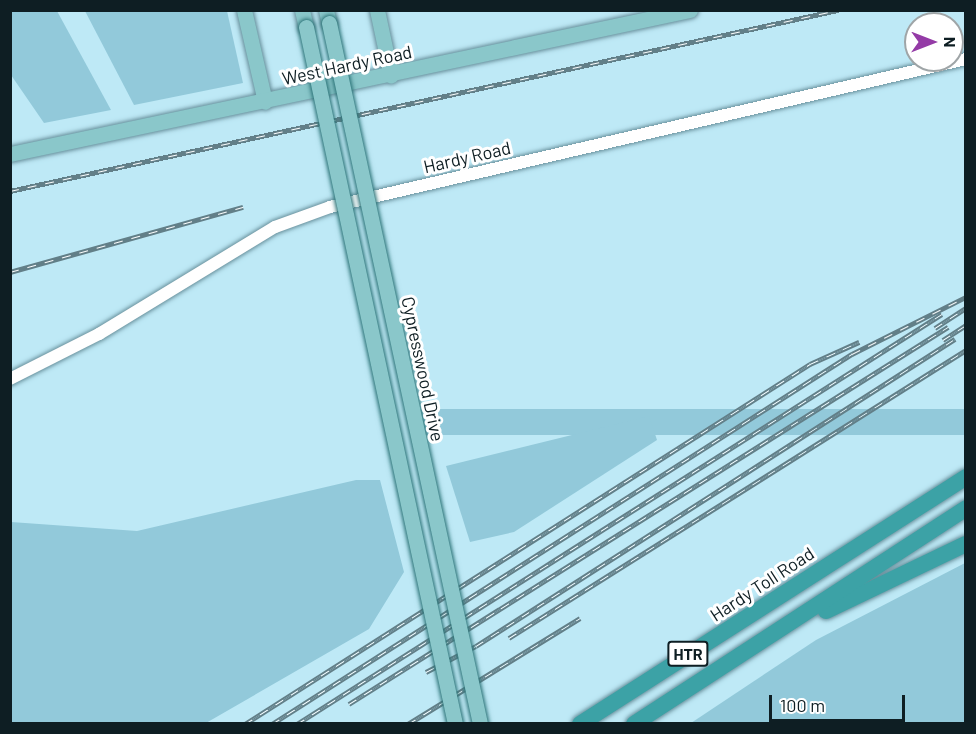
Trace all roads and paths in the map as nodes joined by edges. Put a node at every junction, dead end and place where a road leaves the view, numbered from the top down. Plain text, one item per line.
1 (244, 10) edge
2 (302, 10) edge
3 (377, 10) edge
4 (690, 10) edge
5 (328, 17) edge
6 (966, 59) edge
7 (391, 76) junction
8 (265, 102) junction
9 (10, 154) edge
10 (10, 379) edge
11 (966, 477) edge
12 (966, 508) edge
13 (966, 544) edge
14 (764, 642) junction
15 (455, 723) edge
16 (480, 723) edge
17 (580, 723) edge
18 (633, 723) edge

1 - 8 main road
2 - 15 main road, bridge
3 - 7 main road
4 - 7 main road, West Hardy Road
5 - 16 main road, Cypresswood Drive, bridge
6 - 10 street, Hardy Road
7 - 8 main road, West Hardy Road
8 - 9 main road, West Hardy Road
11 - 17 highway, Hardy Toll Road / HTR
12 - 14 highway, HTR
13 - 14 highway
14 - 18 highway, HTR

